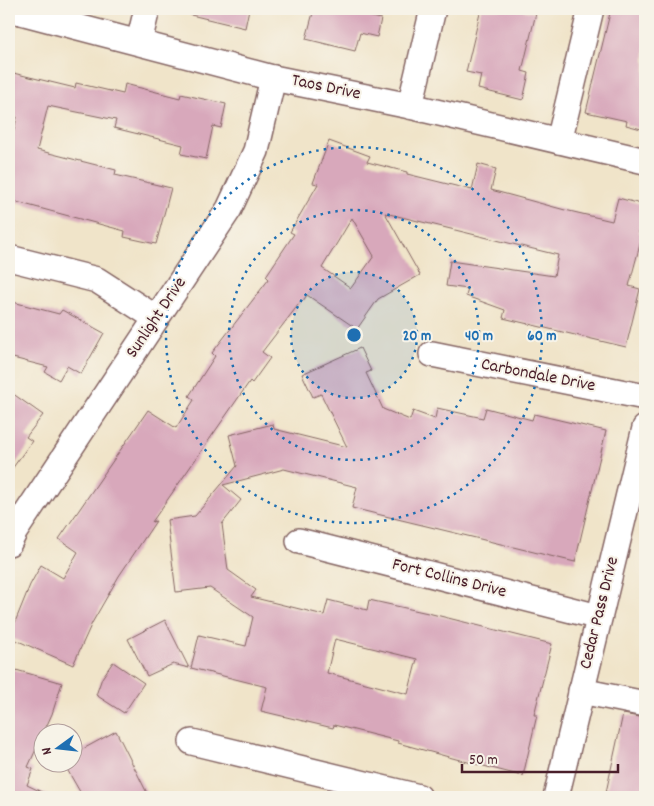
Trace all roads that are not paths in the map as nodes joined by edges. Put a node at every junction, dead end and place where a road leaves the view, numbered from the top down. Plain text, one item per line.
1 (9, 9) edge
2 (147, 9) edge
3 (433, 9) edge
4 (591, 9) edge
5 (139, 42) junction
6 (273, 78) junction
7 (410, 106) junction
8 (559, 141) junction
9 (645, 162) edge
10 (9, 258) edge
11 (156, 318) junction
12 (432, 354) dead end
13 (645, 397) edge
14 (645, 428) edge
15 (11, 534) edge
16 (299, 541) dead end
17 (599, 617) junction
18 (581, 691) junction
19 (645, 704) edge
20 (192, 742) dead end
21 (419, 797) edge
22 (556, 797) edge

1 - 5 street, Taos Drive
2 - 5 street
3 - 7 street
4 - 8 street
5 - 6 street, Taos Drive
6 - 7 street, Taos Drive
6 - 11 street, Sunlight Drive
7 - 8 street, Taos Drive
8 - 9 street, Taos Drive
10 - 11 street
11 - 15 street, Sunlight Drive
12 - 13 street, Carbondale Drive
14 - 17 street, Cedar Pass Drive
16 - 17 street, Fort Collins Drive
17 - 18 street, Cedar Pass Drive
18 - 19 street
18 - 22 street, Cedar Pass Drive
20 - 21 street

